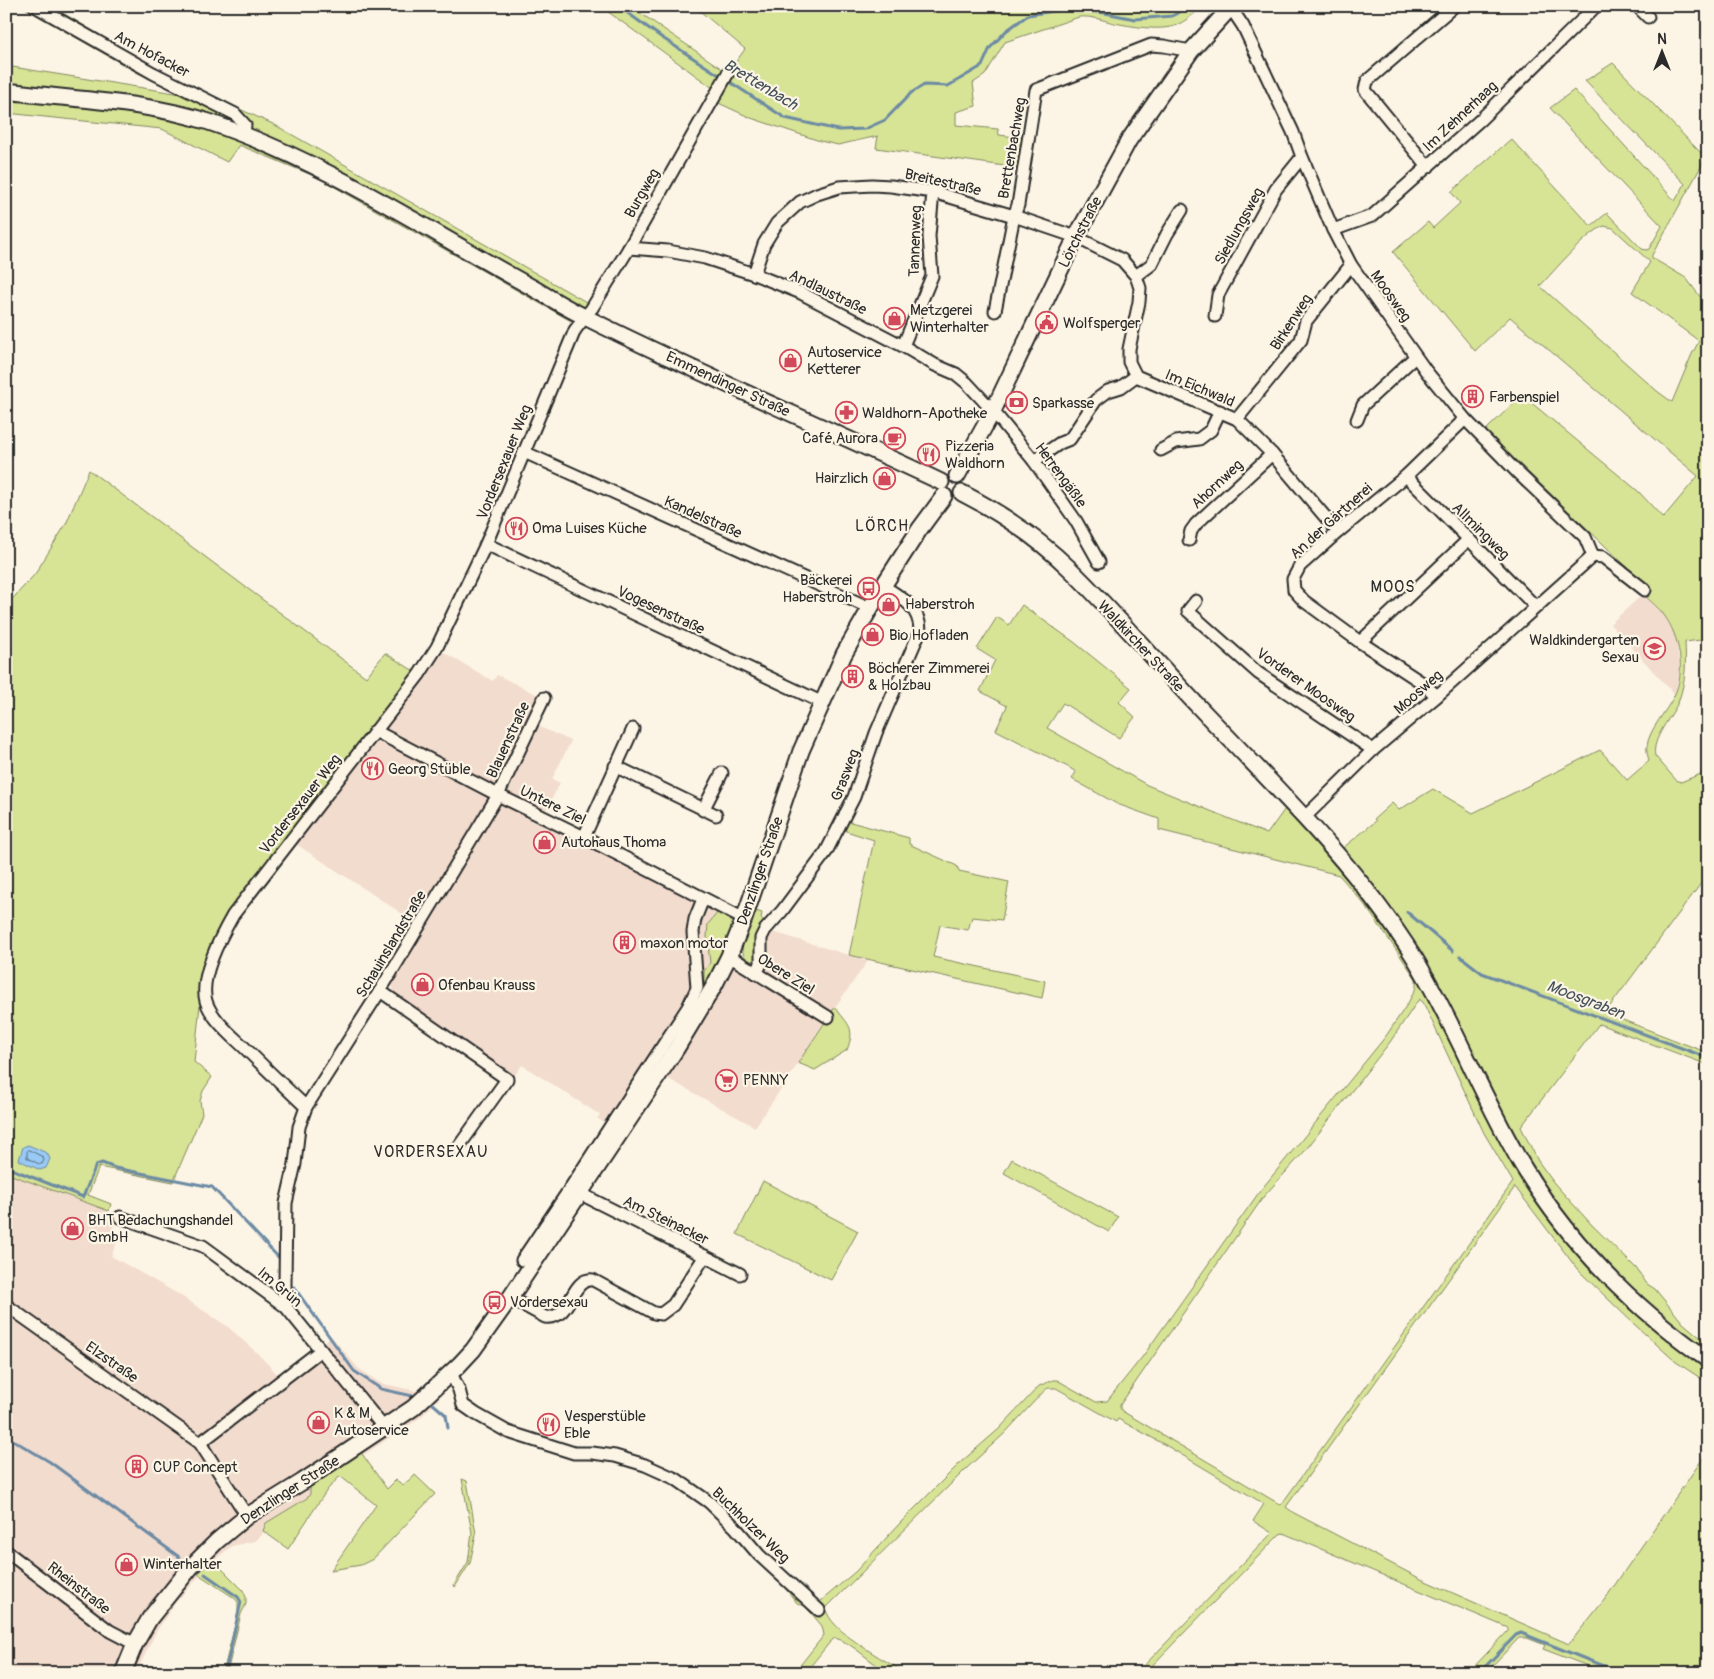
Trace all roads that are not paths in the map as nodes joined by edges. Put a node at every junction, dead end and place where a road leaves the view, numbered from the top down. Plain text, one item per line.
1 (34, 6) edge
2 (1454, 6) edge
3 (1596, 6) edge
4 (1637, 6) edge
5 (1232, 7) edge
6 (1648, 17) dead end
7 (1191, 52) junction
8 (725, 78) dead end
9 (6, 91) edge
10 (244, 135) junction
11 (1302, 157) junction
12 (1428, 167) junction
13 (933, 192) junction
14 (1182, 210) dead end
15 (1014, 216) junction
16 (1333, 230) junction
17 (1076, 237) junction
18 (628, 248) junction
19 (1351, 265) junction
20 (754, 274) junction
21 (1136, 276) junction
22 (995, 311) dead end
23 (1215, 316) dead end
24 (584, 317) junction
25 (903, 346) junction
26 (1416, 356) junction
27 (1136, 376) junction
28 (992, 411) junction
29 (1220, 411) junction
30 (1237, 419) junction
31 (1465, 419) junction
32 (1358, 420) dead end
33 (1162, 450) dead end
34 (524, 452) junction
35 (1272, 454) junction
36 (1034, 462) junction
37 (956, 476) junction
38 (1406, 476) junction
39 (942, 489) junction
40 (962, 493) junction
41 (1338, 532) junction
42 (1469, 539) junction
43 (1189, 540) dead end
44 (486, 544) junction
45 (1593, 556) junction
46 (1099, 562) dead end
47 (883, 586) junction
48 (1646, 590) dead end
49 (1196, 601) dead end
50 (1536, 607) junction
51 (870, 608) junction
52 (1360, 642) junction
53 (1437, 696) junction
54 (544, 698) dead end
55 (823, 703) junction
56 (633, 728) dead end
57 (375, 731) junction
58 (1373, 750) junction
59 (616, 766) junction
60 (722, 773) dead end
61 (498, 795) junction
62 (703, 810) junction
63 (716, 815) dead end
64 (1304, 818) junction
65 (584, 837) junction
66 (703, 899) junction
67 (744, 919) junction
68 (729, 956) junction
69 (756, 973) junction
70 (380, 991) junction
71 (828, 1017) dead end
72 (306, 1107) junction
73 (457, 1149) dead end
74 (579, 1193) junction
75 (120, 1217) dead end
76 (548, 1231) junction
77 (705, 1256) junction
78 (522, 1260) dead end
79 (740, 1274) dead end
80 (510, 1298) junction
81 (6, 1306) edge
82 (286, 1307) junction
83 (321, 1350) junction
84 (1708, 1360) edge
85 (451, 1373) junction
86 (384, 1428) junction
87 (200, 1443) junction
88 (247, 1516) junction
89 (6, 1551) edge
90 (818, 1610) dead end
91 (135, 1644) junction
92 (123, 1673) edge

1 - 10 street, Am Hofacker
2 - 12 street
3 - 12 street, Im Zehnerhaag
4 - 6 street
5 - 7 main road, Lörchstraße
5 - 11 street, Moosweg
7 - 15 street, Brettenbachweg
7 - 17 main road, Lörchstraße
8 - 18 street, Burgweg
9 - 10 main road, Emmendinger Straße
10 - 24 main road, Emmendinger Straße
11 - 16 street, Moosweg
11 - 23 street, Siedlungsweg
12 - 16 street, Im Zehnerhaag
13 - 15 street, Breitestraße
13 - 20 street, Breitestraße
13 - 25 street, Tannenweg
14 - 21 street
15 - 17 street, Breitestraße
15 - 22 street, Brettenbachweg
16 - 19 street, Moosweg
17 - 21 street
17 - 28 main road, Lörchstraße
18 - 20 street, Andlaustraße
18 - 24 street, Burgweg
19 - 26 street, Moosweg
19 - 30 street, Birkenweg
20 - 25 street, Andlaustraße
21 - 27 street
24 - 34 street, Vordersexauer Weg
24 - 39 main road, Emmendinger Straße
25 - 28 street, Andlaustraße
26 - 31 street, Moosweg
26 - 32 street
27 - 29 street, Im Eichwald
27 - 36 street
28 - 36 street, Herrengäßle
28 - 37 main road, Lörchstraße
29 - 30 street, Im Eichwald
29 - 33 street
30 - 35 street, Im Eichwald
31 - 38 street, An der Gärtnerei
31 - 45 street, Moosweg
34 - 44 street, Vordersexauer Weg
34 - 51 street, Kandelstraße
35 - 41 street, Im Eichwald
35 - 43 street, Ahornweg
36 - 46 street, Herrengäßle
37 - 39 main road
37 - 40 main road
38 - 41 street, An der Gärtnerei
38 - 42 street, Allmingweg
39 - 40 main road
39 - 47 main road, Denzlinger Straße
40 - 64 main road, Waldkircher Straße
41 - 52 street, An der Gärtnerei
42 - 50 street, Allmingweg
42 - 52 street
44 - 55 street, Vogesenstraße
44 - 57 street, Vordersexauer Weg
45 - 48 street
45 - 50 street, Moosweg
47 - 51 main road, Denzlinger Straße
47 - 69 street, Grasweg
49 - 58 street, Vorderer Moosweg
50 - 53 street, Moosweg
51 - 55 main road, Denzlinger Straße
52 - 53 street, An der Gärtnerei
53 - 58 street, Moosweg
54 - 61 street, Blauenstraße
55 - 67 main road, Denzlinger Straße
56 - 59 street
57 - 61 street, Untere Ziel
57 - 72 street, Vordersexauer Weg
58 - 64 street
59 - 62 street
59 - 65 street
60 - 62 street
61 - 65 street, Untere Ziel
61 - 70 street, Schauinslandstraße
62 - 63 street
64 - 84 main road, Waldkircher Straße
65 - 66 street, Untere Ziel
66 - 67 street, Untere Ziel
66 - 76 street, Denzlinger Straße
67 - 68 main road, Denzlinger Straße
68 - 69 street, Obere Ziel
68 - 74 main road, Denzlinger Straße
69 - 71 street, Obere Ziel
70 - 72 street, Schauinslandstraße
70 - 73 street
72 - 82 street
74 - 76 main road, Denzlinger Straße
74 - 77 street, Am Steinacker
75 - 82 street, Im Grün
76 - 78 street, Denzlinger Straße
76 - 80 main road, Denzlinger Straße
77 - 79 street, Am Steinacker
77 - 80 street
80 - 85 main road, Denzlinger Straße
81 - 87 street, Elzstraße
82 - 83 street, Im Grün
83 - 86 street, Im Grün
83 - 87 street
85 - 86 main road, Denzlinger Straße
85 - 90 street, Buchholzer Weg
86 - 88 main road, Denzlinger Straße
87 - 88 street, Elzstraße
88 - 91 main road, Denzlinger Straße
89 - 91 street, Rheinstraße
91 - 92 main road, Denzlinger Straße

